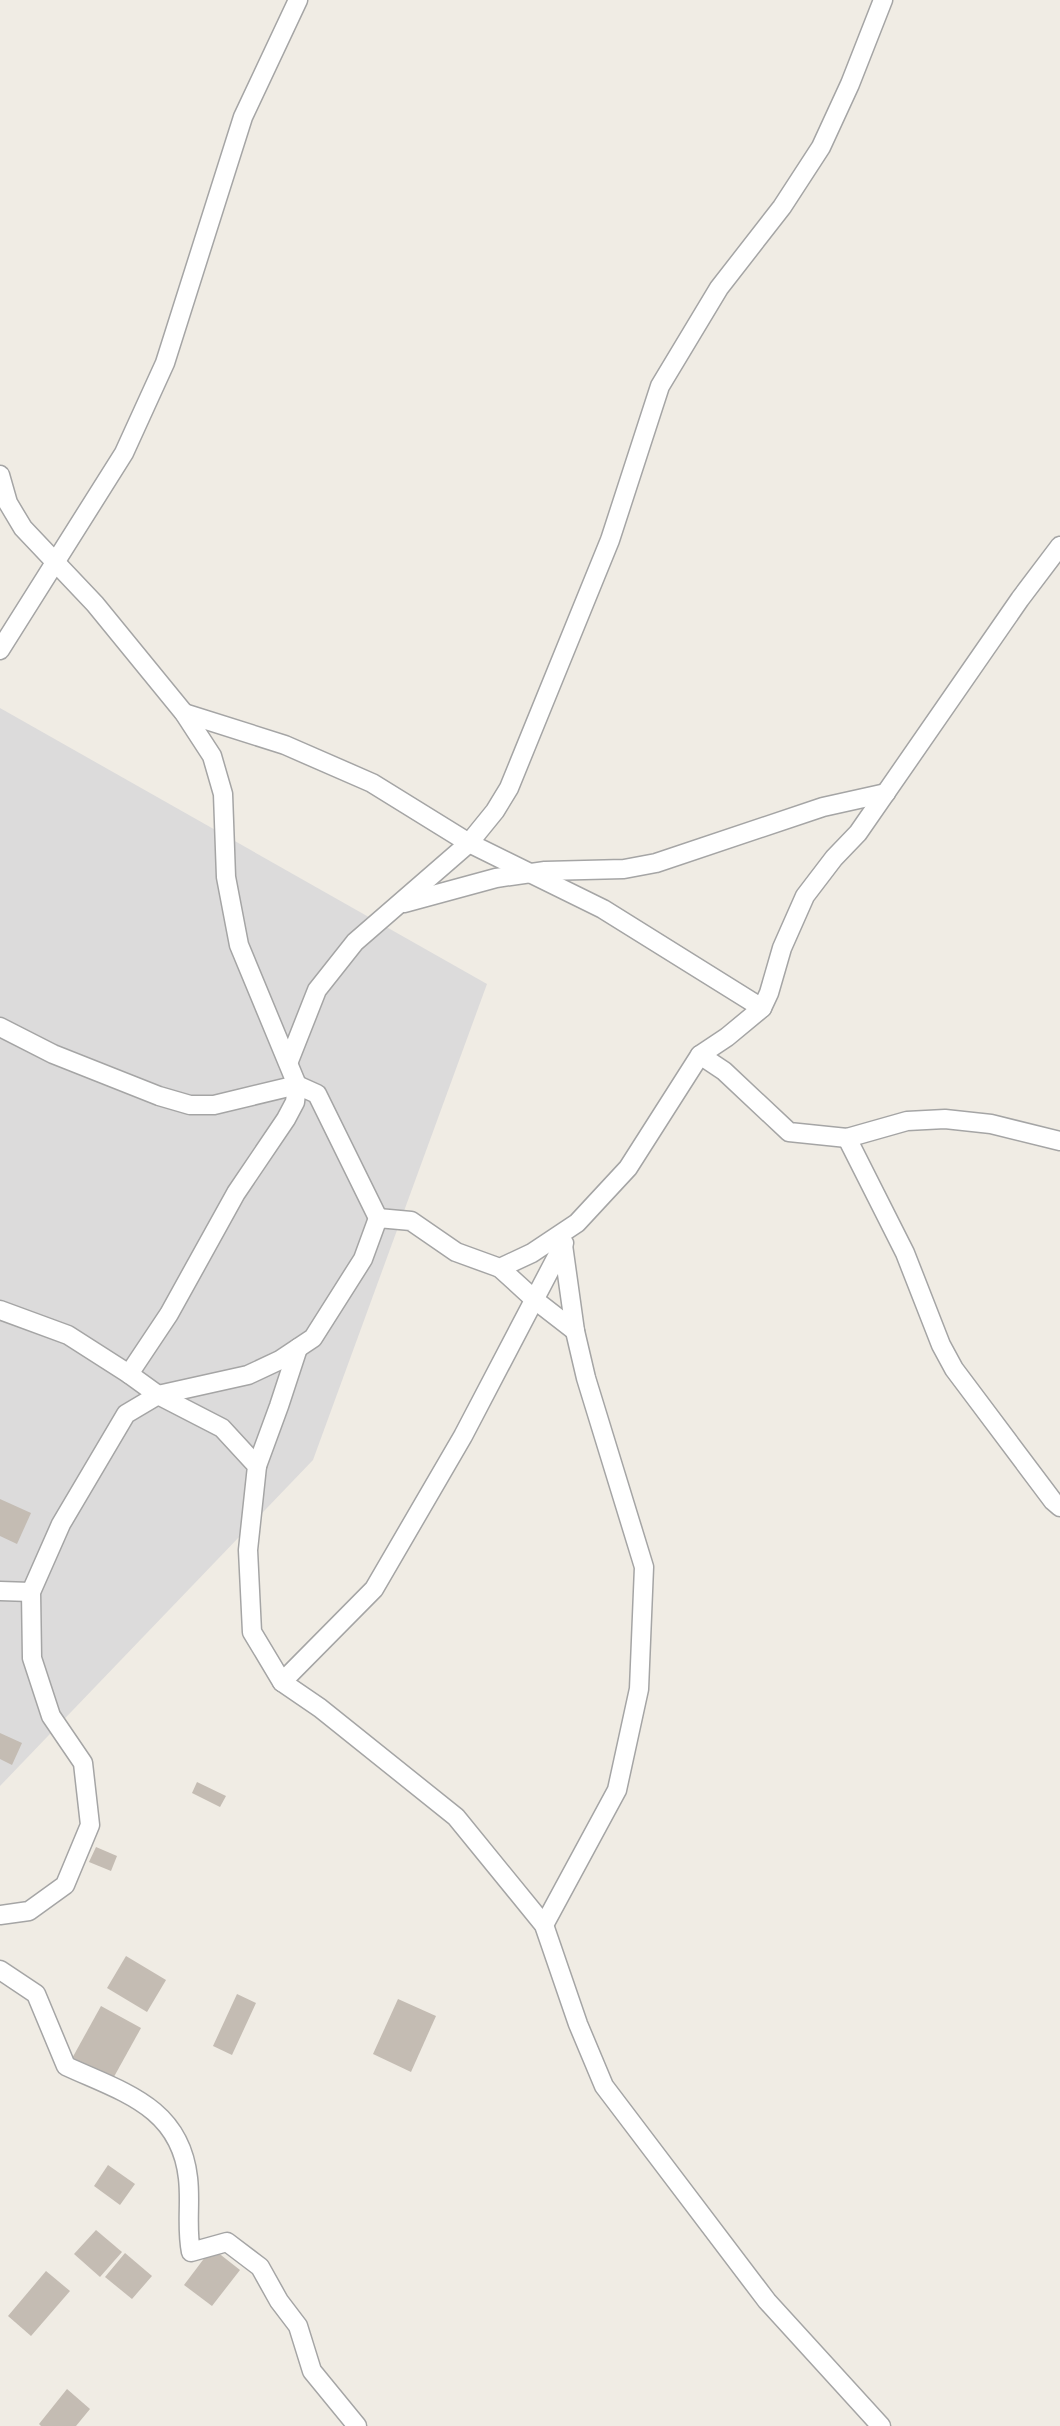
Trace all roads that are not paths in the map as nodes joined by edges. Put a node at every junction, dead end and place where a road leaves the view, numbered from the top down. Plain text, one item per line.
1 (298, 0) edge
2 (883, 0) edge
3 (0, 475) edge
4 (1060, 546) edge
5 (56, 563) junction
6 (0, 650) edge
7 (184, 713) junction
8 (886, 792) junction
9 (469, 843) junction
10 (533, 872) junction
11 (399, 904) junction
12 (762, 1008) junction
13 (0, 1027) edge
14 (700, 1055) junction
15 (288, 1061) junction
16 (297, 1085) junction
17 (847, 1138) junction
18 (1060, 1141) edge
19 (378, 1218) junction
20 (577, 1223) junction
21 (563, 1245) junction
22 (500, 1268) junction
23 (535, 1300) junction
24 (0, 1310) edge
25 (575, 1330) junction
26 (298, 1348) junction
27 (129, 1374) junction
28 (158, 1395) junction
29 (256, 1466) junction
30 (1060, 1507) edge
31 (0, 1591) edge
32 (31, 1592) junction
33 (282, 1682) junction
34 (0, 1915) edge
35 (544, 1925) junction
36 (0, 1970) edge
37 (357, 2426) edge
38 (881, 2426) edge

1 - 5 street
2 - 9 street
3 - 5 street
4 - 8 street
5 - 6 street
5 - 7 street
7 - 9 street
7 - 15 street
8 - 10 street
8 - 12 street
9 - 10 street
9 - 11 street
10 - 11 street
10 - 12 street
11 - 15 street
12 - 14 street
13 - 16 street
14 - 17 street
14 - 20 street
15 - 16 street
16 - 19 street
16 - 27 street
17 - 18 street
17 - 30 street
19 - 22 street
19 - 26 street
20 - 21 street
20 - 22 street
21 - 23 street
21 - 25 street
22 - 23 street
23 - 25 street
23 - 33 street
24 - 27 street
25 - 35 street
26 - 28 street
26 - 29 street
27 - 28 street
28 - 29 street
28 - 32 street
29 - 33 street
31 - 32 street
32 - 34 street
33 - 35 street
35 - 38 street
36 - 37 street

